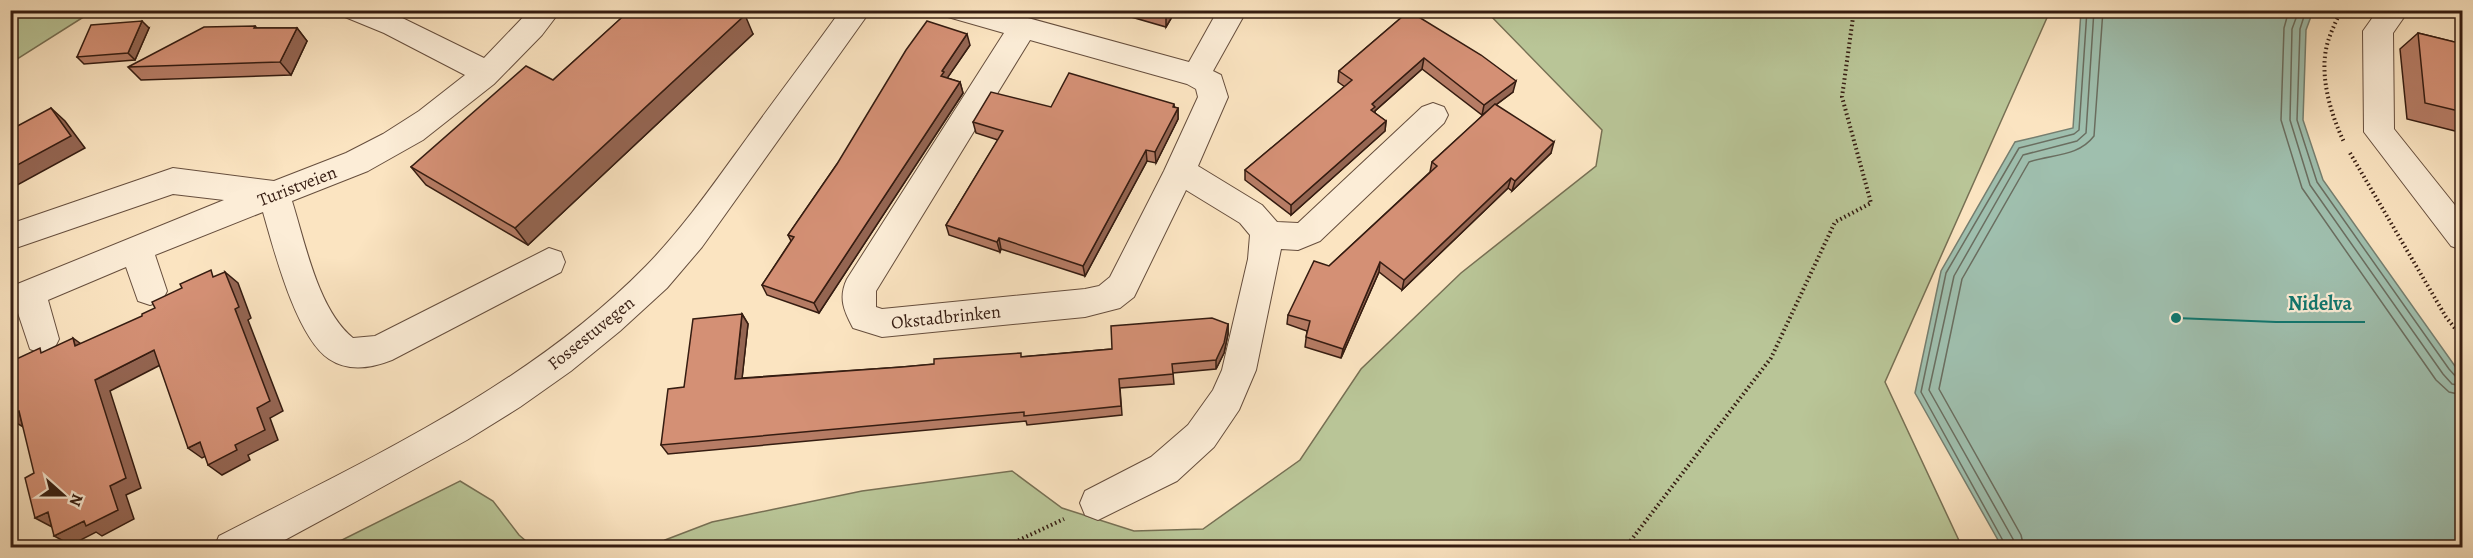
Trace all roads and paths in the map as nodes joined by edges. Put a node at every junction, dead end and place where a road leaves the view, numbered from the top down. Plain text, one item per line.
1 (355, 10) edge
2 (547, 10) edge
3 (857, 10) edge
4 (958, 10) edge
5 (1233, 10) edge
6 (1854, 10) edge
7 (2395, 10) edge
8 (1022, 29) junction
9 (486, 72) junction
10 (1196, 75) junction
11 (1433, 116) dead end
12 (1180, 171) junction
13 (274, 194) junction
14 (1266, 231) junction
15 (10, 237) edge
16 (2463, 237) edge
17 (137, 248) junction
18 (549, 262) dead end
19 (150, 291) dead end
20 (20, 298) edge
21 (42, 339) dead end
22 (1098, 503) joint
23 (232, 548) edge
24 (1002, 548) edge
25 (1626, 548) edge

1 - 9 street
2 - 9 street, Turistveien
3 - 23 street, Fossestuvegen
4 - 8 street
5 - 10 street
6 - 25 path
7 - 16 street
8 - 10 street
8 - 12 street, Okstadbrinken
9 - 13 street, Turistveien
10 - 12 street, Okstadbrinken
11 - 14 street
12 - 14 street
13 - 15 street
13 - 17 street, Turistveien
13 - 18 street
14 - 22 street
17 - 19 street
17 - 20 street, Turistveien
20 - 21 street
22 - 24 path

